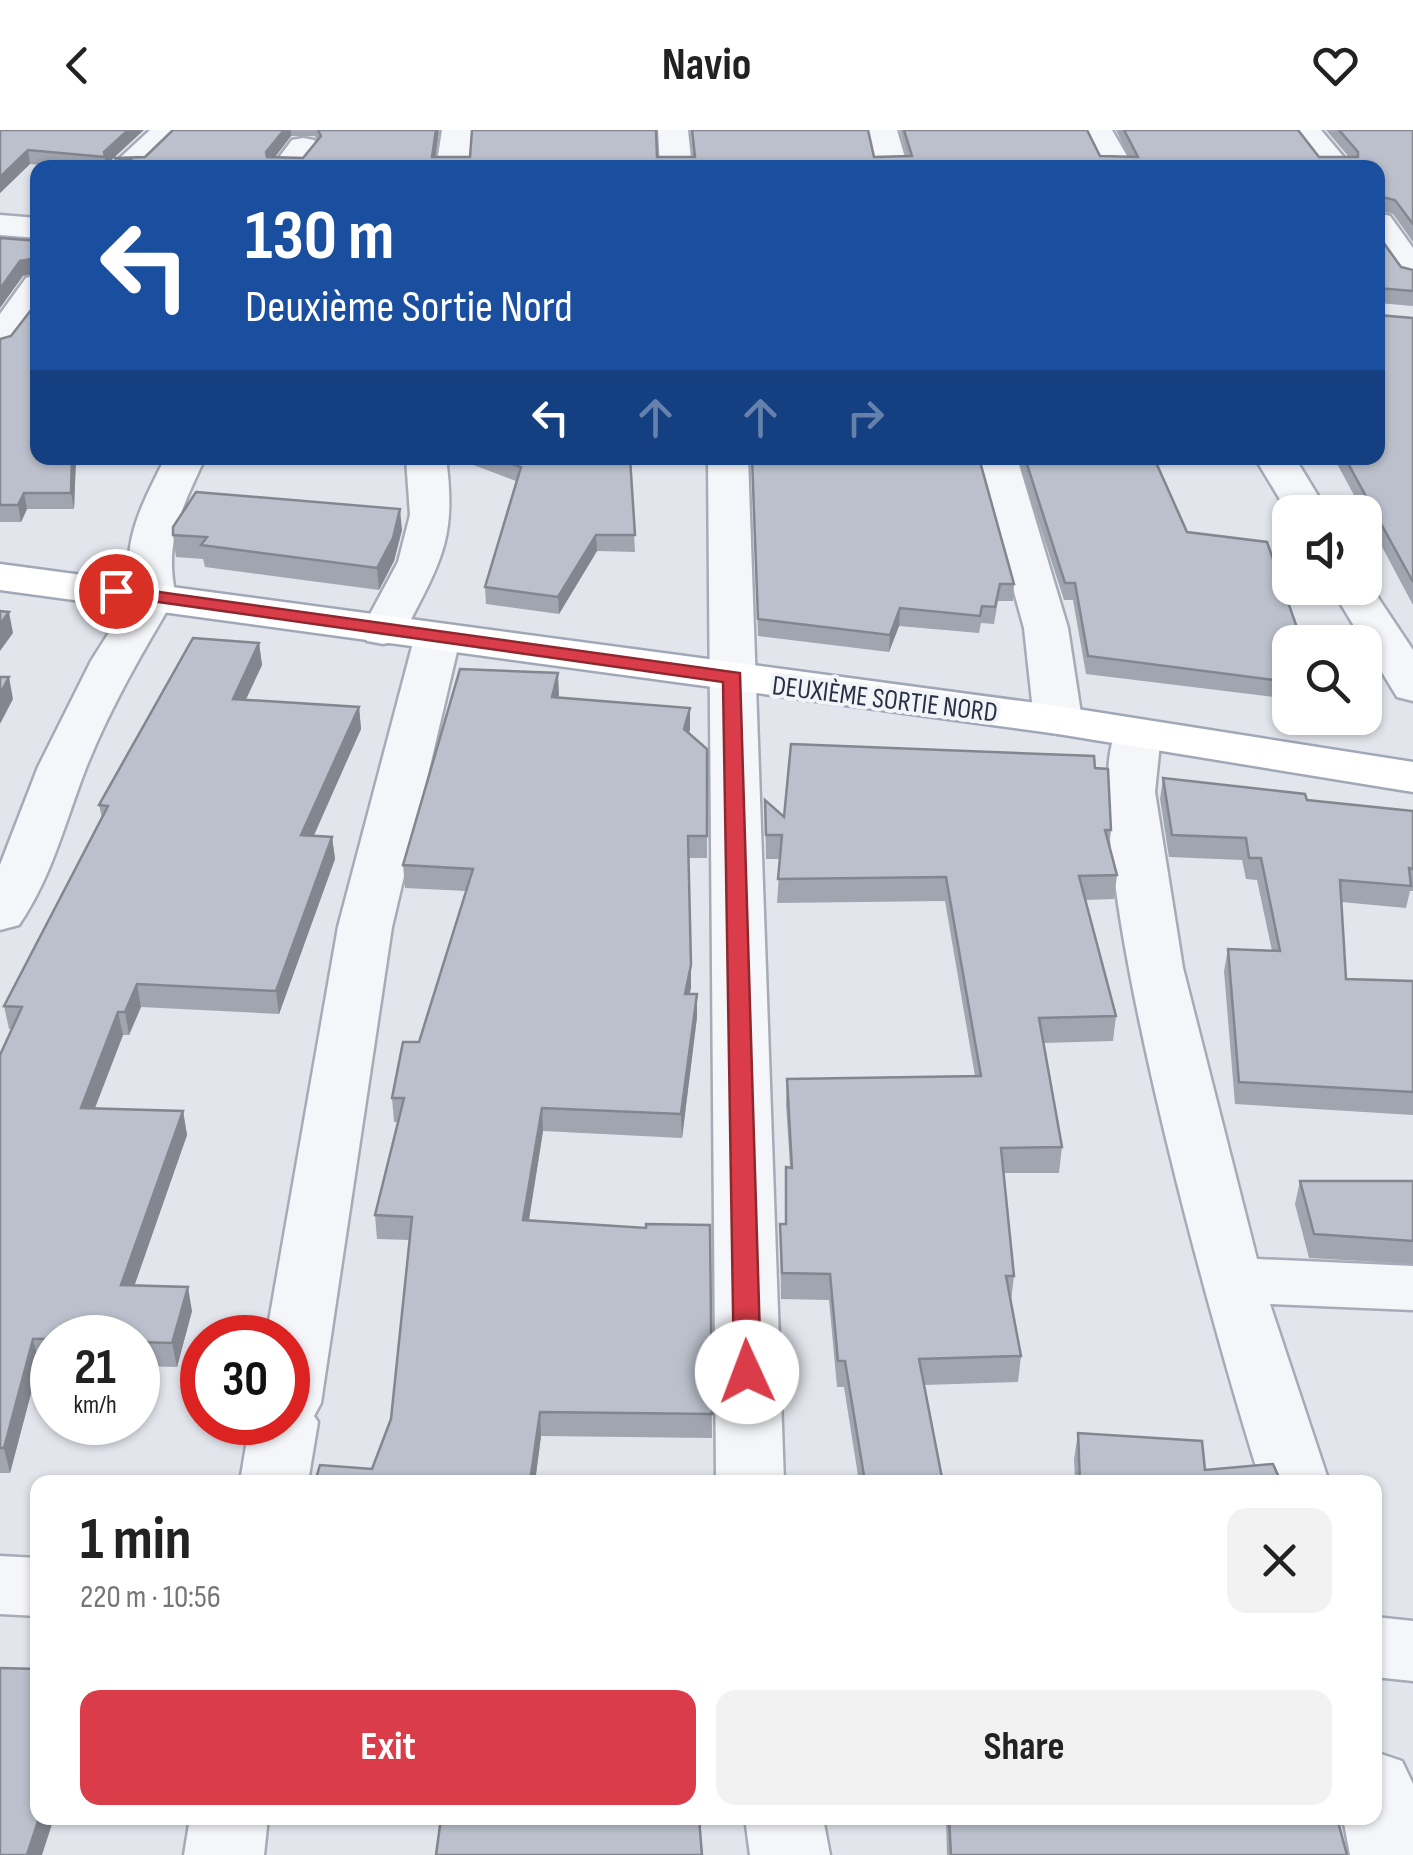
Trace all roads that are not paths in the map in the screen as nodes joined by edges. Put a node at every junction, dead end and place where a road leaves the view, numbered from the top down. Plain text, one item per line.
1 (168, 130) edge
2 (457, 130) edge
3 (673, 130) edge
4 (882, 130) edge
5 (1097, 130) edge
6 (1304, 130) edge
7 (133, 160) edge
8 (453, 160) edge
9 (675, 160) edge
10 (890, 160) edge
11 (1114, 160) edge
12 (1331, 160) edge
13 (0, 226) edge
14 (30, 228) edge
15 (1385, 233) edge
16 (1413, 272) edge
17 (30, 297) edge
18 (0, 340) edge
19 (181, 465) edge
20 (426, 465) edge
21 (728, 465) edge
22 (999, 465) edge
23 (1279, 465) edge
24 (1298, 495) edge
25 (0, 576) edge
26 (154, 596) junction
27 (1363, 605) edge
28 (383, 631) junction
29 (437, 638) junction
30 (733, 678) junction
31 (1413, 688) edge
32 (1058, 720) junction
33 (1137, 734) junction
34 (1413, 777) edge
35 (0, 914) edge
36 (1232, 1280) junction
37 (1413, 1288) edge
38 (302, 1315) edge
39 (280, 1445) edge
40 (275, 1475) edge
41 (750, 1475) edge
42 (1293, 1475) edge
43 (0, 1585) edge
44 (30, 1587) edge
45 (1382, 1648) edge
46 (1413, 1651) edge
47 (1382, 1818) edge
48 (228, 1825) edge
49 (785, 1825) edge
50 (224, 1855) edge
51 (790, 1855) edge
52 (1390, 1855) edge

1 - 7 street
2 - 8 street
3 - 9 street
4 - 10 street
5 - 11 street
6 - 12 street
13 - 14 street
15 - 16 street
17 - 18 street
19 - 26 street
20 - 28 street
21 - 30 street
22 - 32 street
23 - 24 street
25 - 26 main road, DEUXIÈME SORTIE NORD
26 - 28 main road, DEUXIÈME SORTIE NORD
26 - 35 street
27 - 31 street
28 - 29 main road, DEUXIÈME SORTIE NORD
29 - 30 main road, DEUXIÈME SORTIE NORD
29 - 38 street
30 - 32 main road, DEUXIÈME SORTIE NORD
30 - 41 street
32 - 33 main road, DEUXIÈME SORTIE NORD
33 - 34 main road, DEUXIÈME SORTIE NORD
33 - 36 street
36 - 37 street
36 - 42 street
39 - 40 street
43 - 44 street
45 - 46 street
47 - 52 street
48 - 50 street
49 - 51 street

